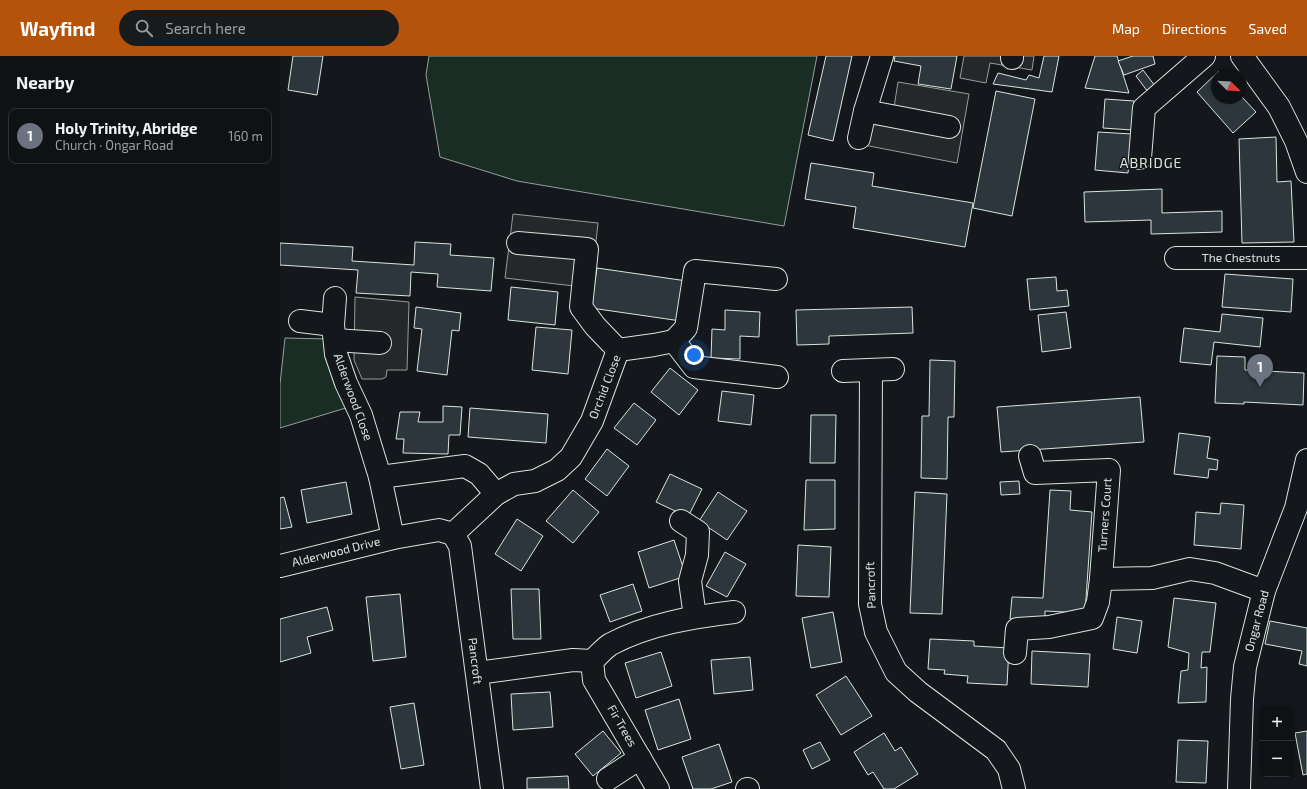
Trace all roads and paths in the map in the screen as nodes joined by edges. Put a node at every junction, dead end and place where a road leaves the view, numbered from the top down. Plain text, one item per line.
1 (882, 56) edge
2 (1204, 56) edge
3 (1242, 56) edge
4 (865, 111) junction
5 (949, 127) dead end
6 (859, 138) dead end
7 (1140, 158) dead end
8 (1307, 172) edge
9 (518, 243) dead end
10 (1176, 258) dead end
11 (1307, 258) edge
12 (776, 279) dead end
13 (335, 298) dead end
14 (300, 322) dead end
15 (334, 332) junction
16 (380, 343) dead end
17 (664, 343) junction
18 (618, 350) junction
19 (893, 369) dead end
20 (843, 370) dead end
21 (871, 370) junction
22 (777, 377) dead end
23 (1030, 456) dead end
24 (1307, 460) edge
25 (380, 477) junction
26 (496, 494) junction
27 (681, 521) dead end
28 (453, 534) junction
29 (393, 538) junction
30 (280, 566) edge
31 (1101, 578) junction
32 (1264, 591) junction
33 (734, 612) dead end
34 (695, 616) junction
35 (1015, 653) dead end
36 (592, 661) junction
37 (477, 673) junction
38 (640, 758) junction
39 (608, 779) dead end
40 (492, 789) edge
41 (658, 789) edge
42 (1014, 789) edge
43 (1239, 789) edge

1 - 4 street
2 - 7 street
3 - 8 street
4 - 5 street
4 - 6 street
9 - 18 street
10 - 11 street, The Chestnuts
12 - 17 street
13 - 15 street, Alderwood Close
14 - 15 street
15 - 16 street
15 - 25 street, Alderwood Close
17 - 18 street, Orchid Close
17 - 22 street
18 - 26 street, Orchid Close
19 - 21 street
20 - 21 street
21 - 42 street, Pancroft
23 - 31 street, Turners Court
24 - 32 street, Ongar Road
25 - 26 street
25 - 29 street, Alderwood Drive
26 - 28 street
27 - 34 street
28 - 29 street, Alderwood Drive
28 - 37 street, Pancroft
29 - 30 street, Alderwood Drive
31 - 32 street
31 - 35 street, Turners Court
32 - 43 street, Ongar Road
33 - 34 street
34 - 36 street
36 - 37 street
36 - 38 street, Fir Trees
37 - 40 street, Pancroft
38 - 39 street
38 - 41 street, Fir Trees

